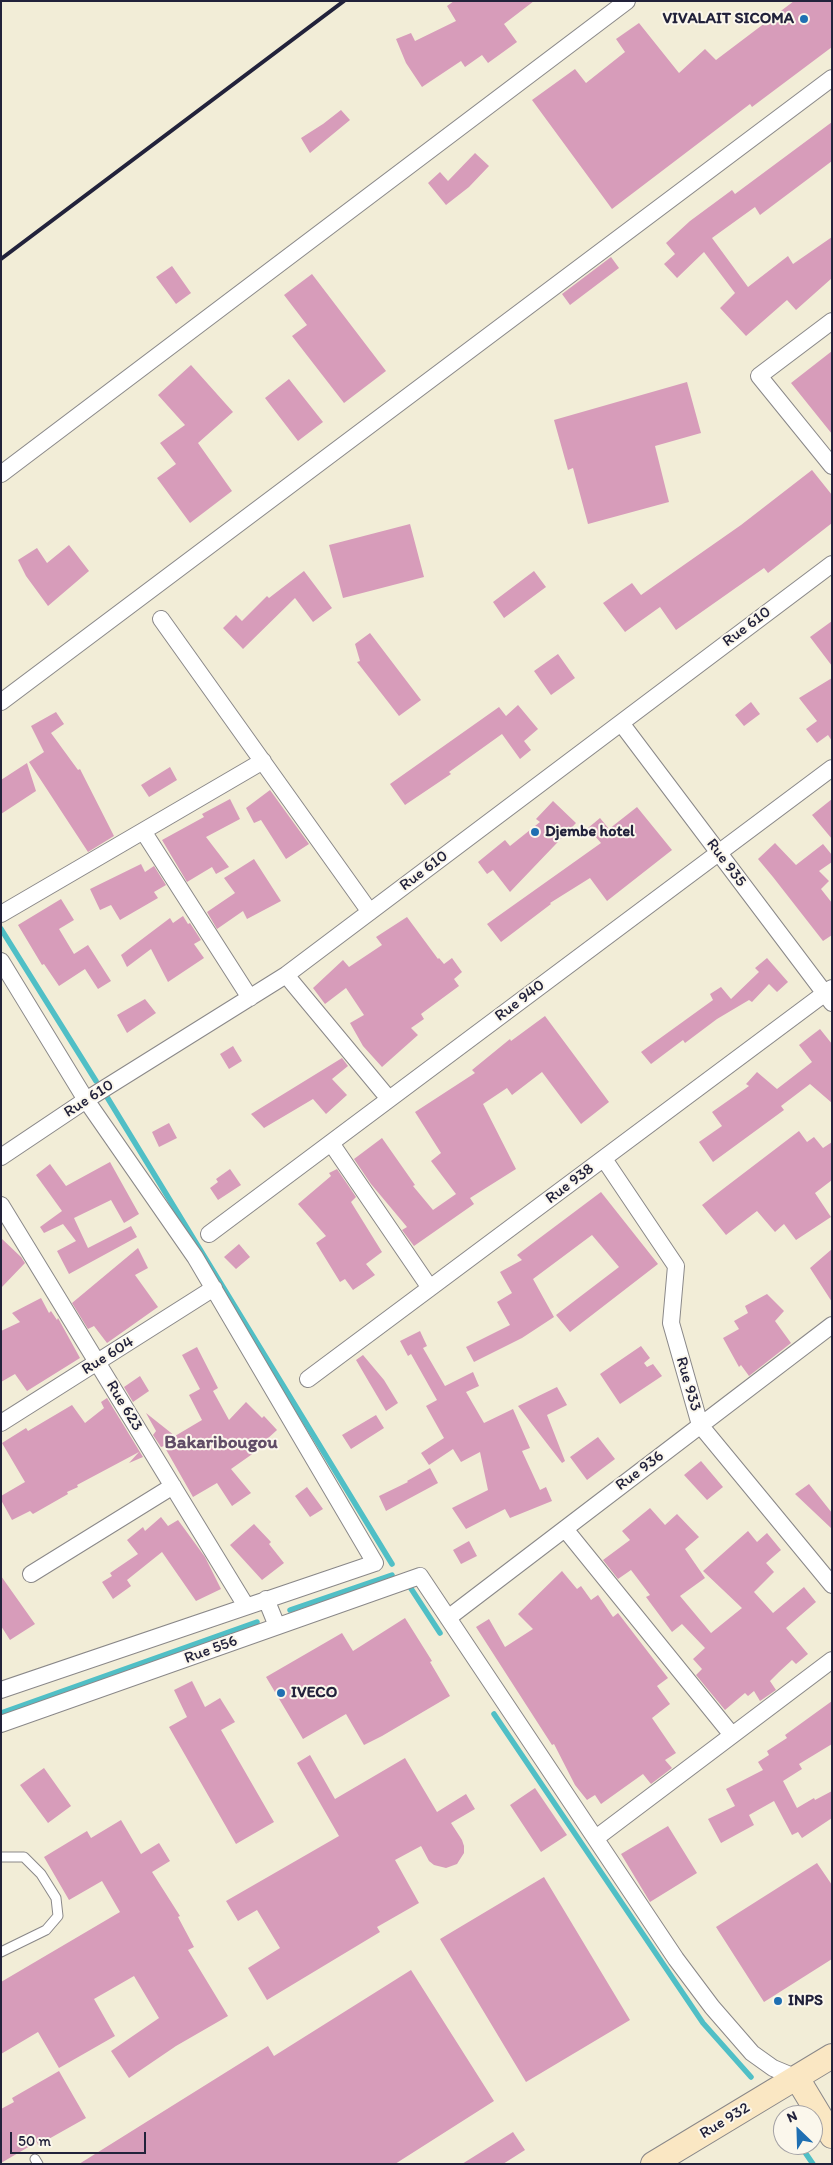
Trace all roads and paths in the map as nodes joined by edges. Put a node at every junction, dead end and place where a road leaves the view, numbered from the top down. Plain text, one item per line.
1 (627, 1) edge
2 (832, 78) edge
3 (832, 321) edge
4 (832, 466) edge
5 (1, 474) edge
6 (832, 564) edge
7 (161, 619) dead end
8 (1, 702) edge
9 (621, 723) junction
10 (263, 761) junction
11 (832, 768) edge
12 (143, 831) junction
13 (719, 853) junction
14 (370, 912) junction
15 (1, 914) edge
16 (1, 961) edge
17 (286, 975) junction
18 (829, 995) edge
19 (250, 998) junction
20 (389, 1099) junction
21 (86, 1100) junction
22 (331, 1143) junction
23 (1, 1156) edge
24 (604, 1158) junction
25 (1, 1205) edge
26 (209, 1234) dead end
27 (214, 1288) junction
28 (430, 1288) junction
29 (832, 1325) edge
30 (97, 1362) junction
31 (308, 1380) dead end
32 (1, 1423) edge
33 (700, 1425) junction
34 (173, 1486) junction
35 (565, 1528) junction
36 (31, 1574) dead end
37 (832, 1585) edge
38 (266, 1599) junction
39 (246, 1606) junction
40 (448, 1618) junction
41 (277, 1626) junction
42 (832, 1660) edge
43 (1, 1690) edge
44 (1, 1724) edge
45 (732, 1735) junction
46 (596, 1838) junction
47 (1, 1856) edge
48 (1, 1952) edge
49 (832, 2056) edge
50 (797, 2078) junction
51 (832, 2136) edge
52 (653, 2164) edge

1 - 5 street
2 - 8 street
3 - 4 street
6 - 9 street, Rue 610
7 - 10 street
9 - 13 street, Rue 935
9 - 14 street, Rue 610
10 - 12 street
10 - 14 street
11 - 13 street, Rue 940
12 - 15 street
12 - 19 street
13 - 18 street, Rue 935
13 - 20 street, Rue 940
14 - 17 street, Rue 610
16 - 21 street
17 - 19 street, Rue 610
17 - 20 street
18 - 24 street, Rue 938
19 - 21 street, Rue 610
20 - 22 street, Rue 940
21 - 23 street, Rue 610
21 - 27 street
22 - 26 street, Rue 940
22 - 28 street
24 - 28 street, Rue 938
24 - 33 street, Rue 933
25 - 30 street, Rue 623
27 - 30 street, Rue 604
27 - 38 street
28 - 31 street, Rue 938
29 - 33 street, Rue 936
30 - 32 street, Rue 604
30 - 34 street, Rue 623
33 - 35 street, Rue 936
33 - 37 street, Rue 933
34 - 36 street
34 - 39 street, Rue 623
35 - 40 street, Rue 936
35 - 45 street
38 - 39 street
38 - 41 street
39 - 43 street
40 - 41 street, Rue 556
40 - 46 street
41 - 44 street, Rue 556
42 - 45 street
45 - 46 street
46 - 50 street
47 - 48 lane
49 - 50 main road, Rue 932
50 - 51 main road
50 - 52 main road, Rue 932

